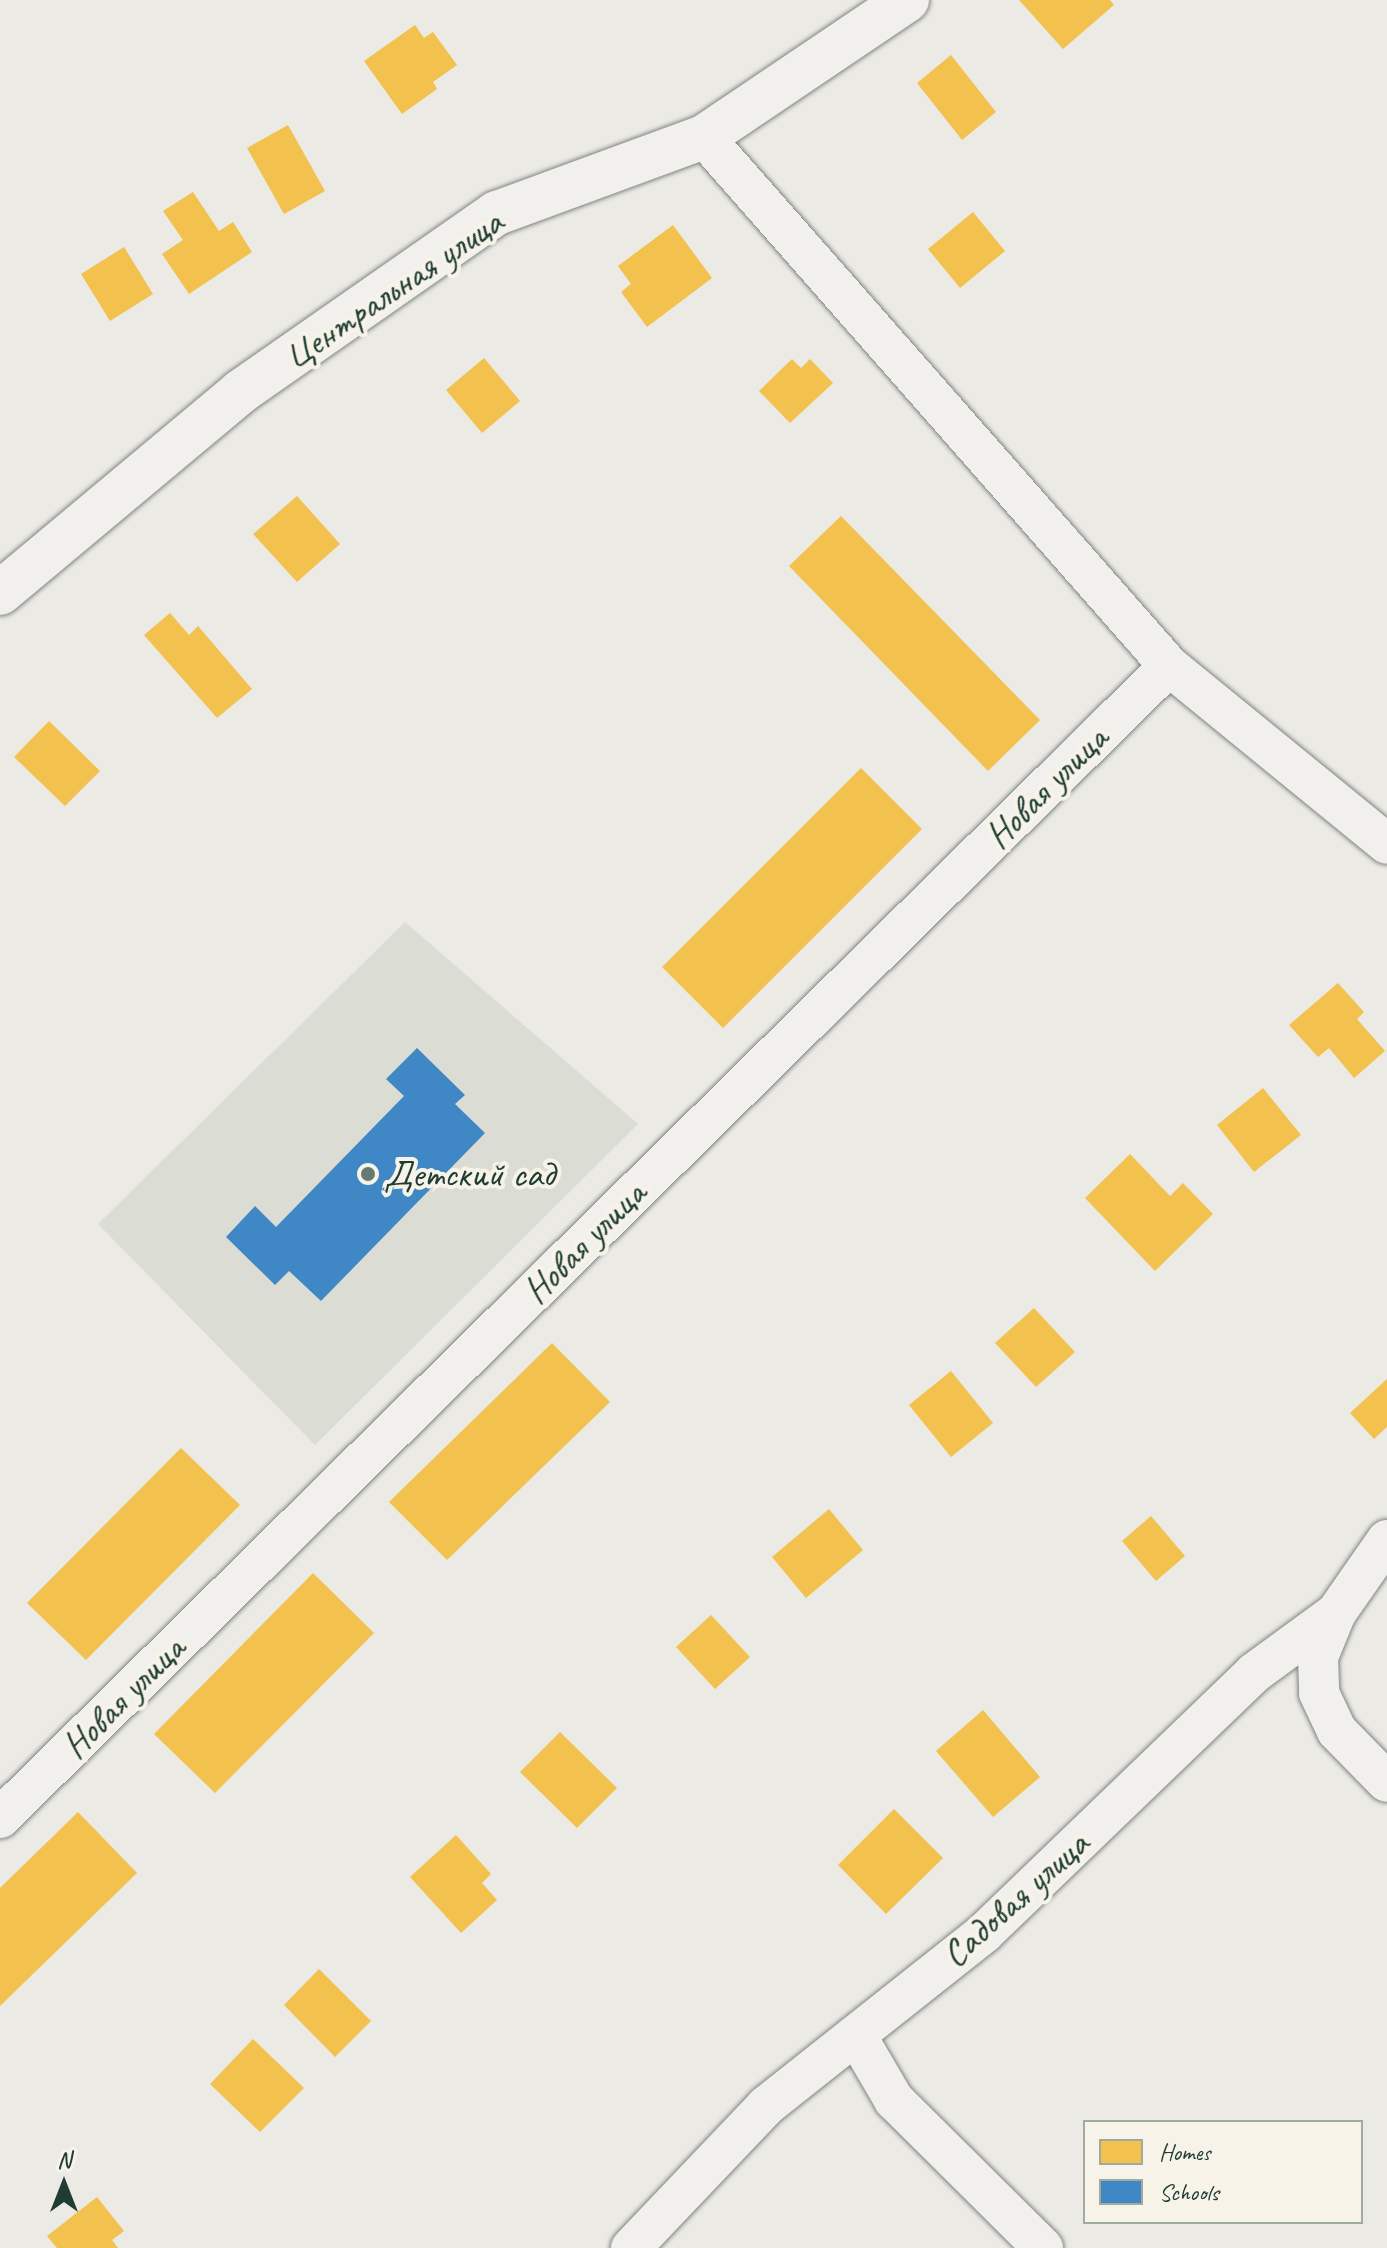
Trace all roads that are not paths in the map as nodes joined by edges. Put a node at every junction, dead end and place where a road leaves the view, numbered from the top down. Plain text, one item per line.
1 (907, 0) edge
2 (704, 137) junction
3 (0, 593) edge
4 (1169, 666) junction
5 (1387, 844) edge
6 (1387, 1540) edge
7 (1336, 1613) junction
8 (1387, 1782) edge
9 (0, 1818) edge
10 (856, 2035) junction
11 (631, 2248) edge
12 (1043, 2248) edge

1 - 2 street, Центральная улица
2 - 3 street, Центральная улица
2 - 4 street
4 - 5 street
4 - 9 street, Новая улица
6 - 7 street, Садовая улица
7 - 8 street
7 - 10 street, Садовая улица
10 - 11 street, Садовая улица
10 - 12 street

